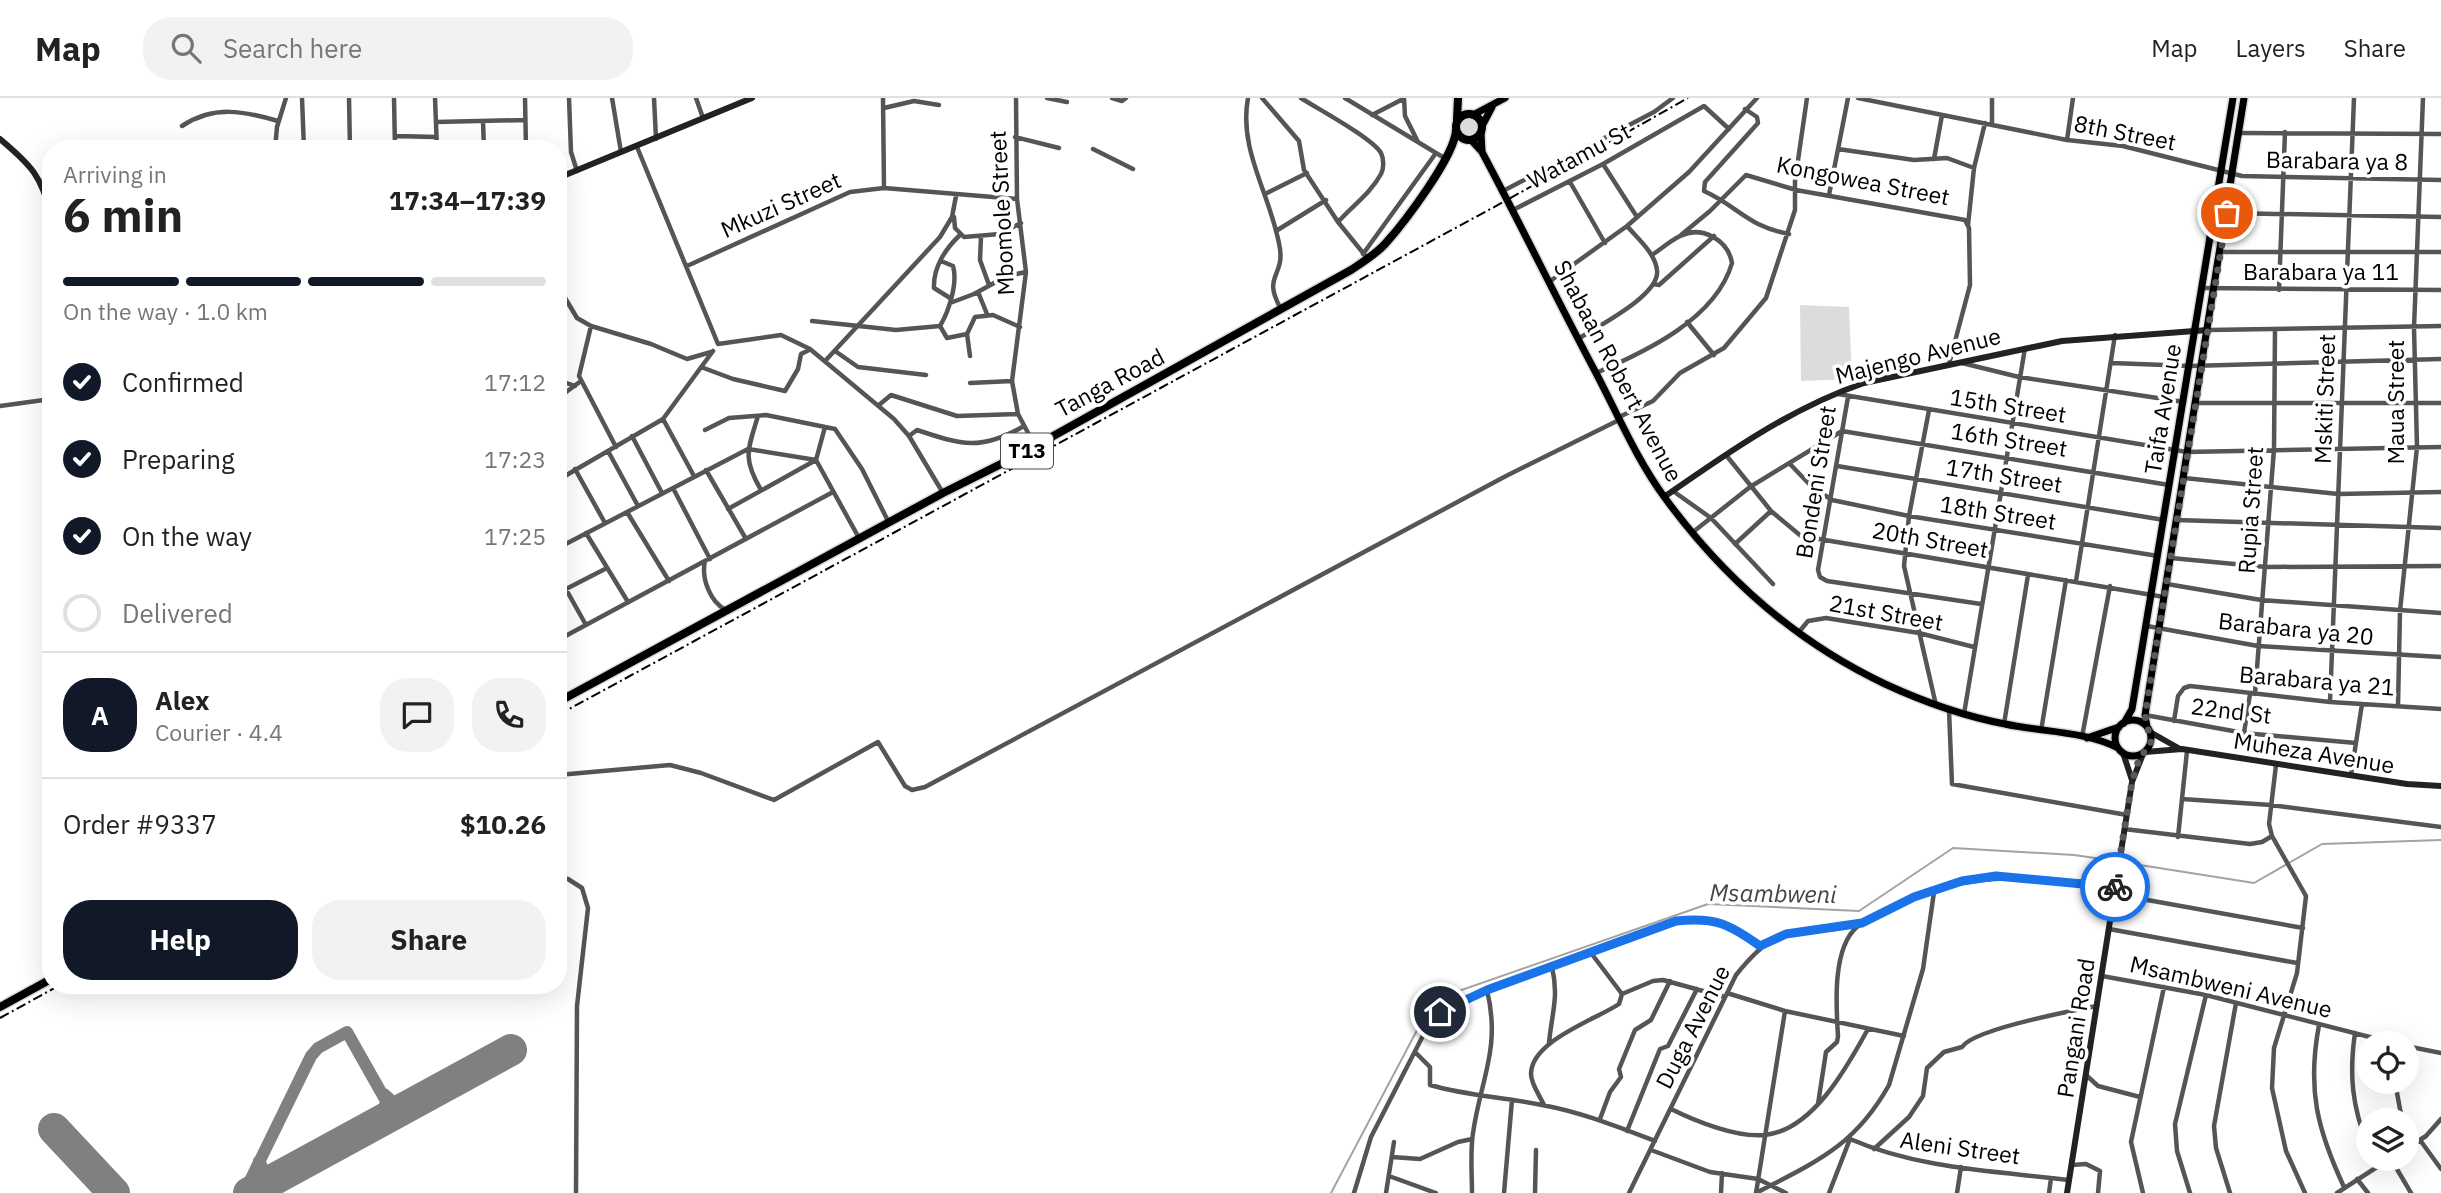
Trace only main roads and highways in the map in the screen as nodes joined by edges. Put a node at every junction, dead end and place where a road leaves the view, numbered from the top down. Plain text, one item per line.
1 (1458, 98) edge
2 (1505, 98) edge
3 (2233, 98) edge
4 (2244, 98) edge
5 (1495, 104) junction
6 (1472, 115) junction
7 (1457, 127) junction
8 (1482, 129) junction
9 (1469, 140) junction
10 (1453, 148) junction
11 (1482, 152) junction
12 (567, 698) edge
13 (2121, 725) junction
14 (2149, 729) junction
15 (2084, 737) junction
16 (2120, 751) junction
17 (42, 984) edge
18 (0, 1007) edge

1 - 6 highway, T13
1 - 7 highway, T13
2 - 5 main road
3 - 13 main road, Taifa Avenue
4 - 14 main road, Taifa Avenue
5 - 6 main road
5 - 8 main road
6 - 7 highway
6 - 8 highway, T13
7 - 9 highway
7 - 10 highway, T13
8 - 9 highway, T13
8 - 11 main road
9 - 10 highway, T13
9 - 11 main road
10 - 12 highway, Tanga Road / T13
11 - 15 main road, Shabaan Robert Avenue
13 - 14 main road
13 - 15 main road
13 - 16 main road
14 - 16 main road
15 - 16 main road, Shabaan Robert Avenue
17 - 18 highway

